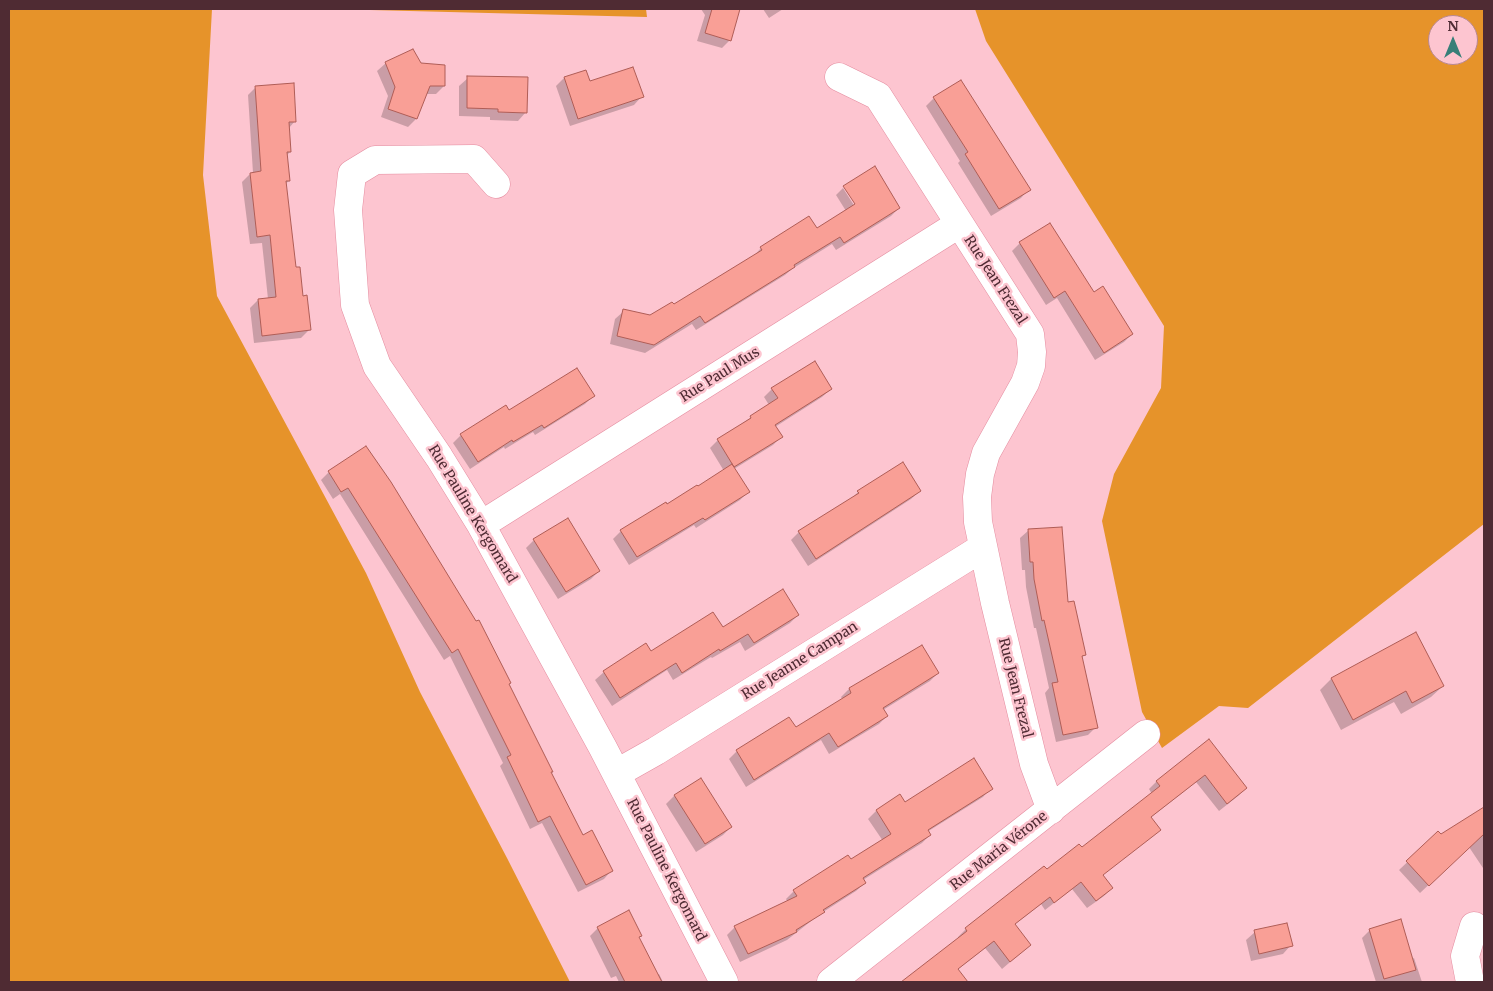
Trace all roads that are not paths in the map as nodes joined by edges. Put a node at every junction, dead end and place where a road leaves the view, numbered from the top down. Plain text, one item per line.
1 (839, 77) dead end
2 (496, 184) dead end
3 (960, 224) junction
4 (481, 525) junction
5 (982, 548) junction
6 (1146, 734) dead end
7 (617, 773) junction
8 (1051, 810) junction
9 (1474, 926) dead end
10 (848, 977) edge
11 (724, 982) edge
12 (1470, 982) edge

1 - 3 street, Rue Jean Frezal
2 - 4 street, Rue Pauline Kergomard
3 - 4 street, Rue Paul Mus
3 - 5 street, Rue Jean Frezal
4 - 7 street, Rue Pauline Kergomard
5 - 7 street, Rue Jeanne Campan
5 - 8 street, Rue Jean Frezal
6 - 8 street, Rue Maria Vérone
7 - 11 street, Rue Pauline Kergomard
8 - 10 street, Rue Maria Vérone
9 - 12 street

